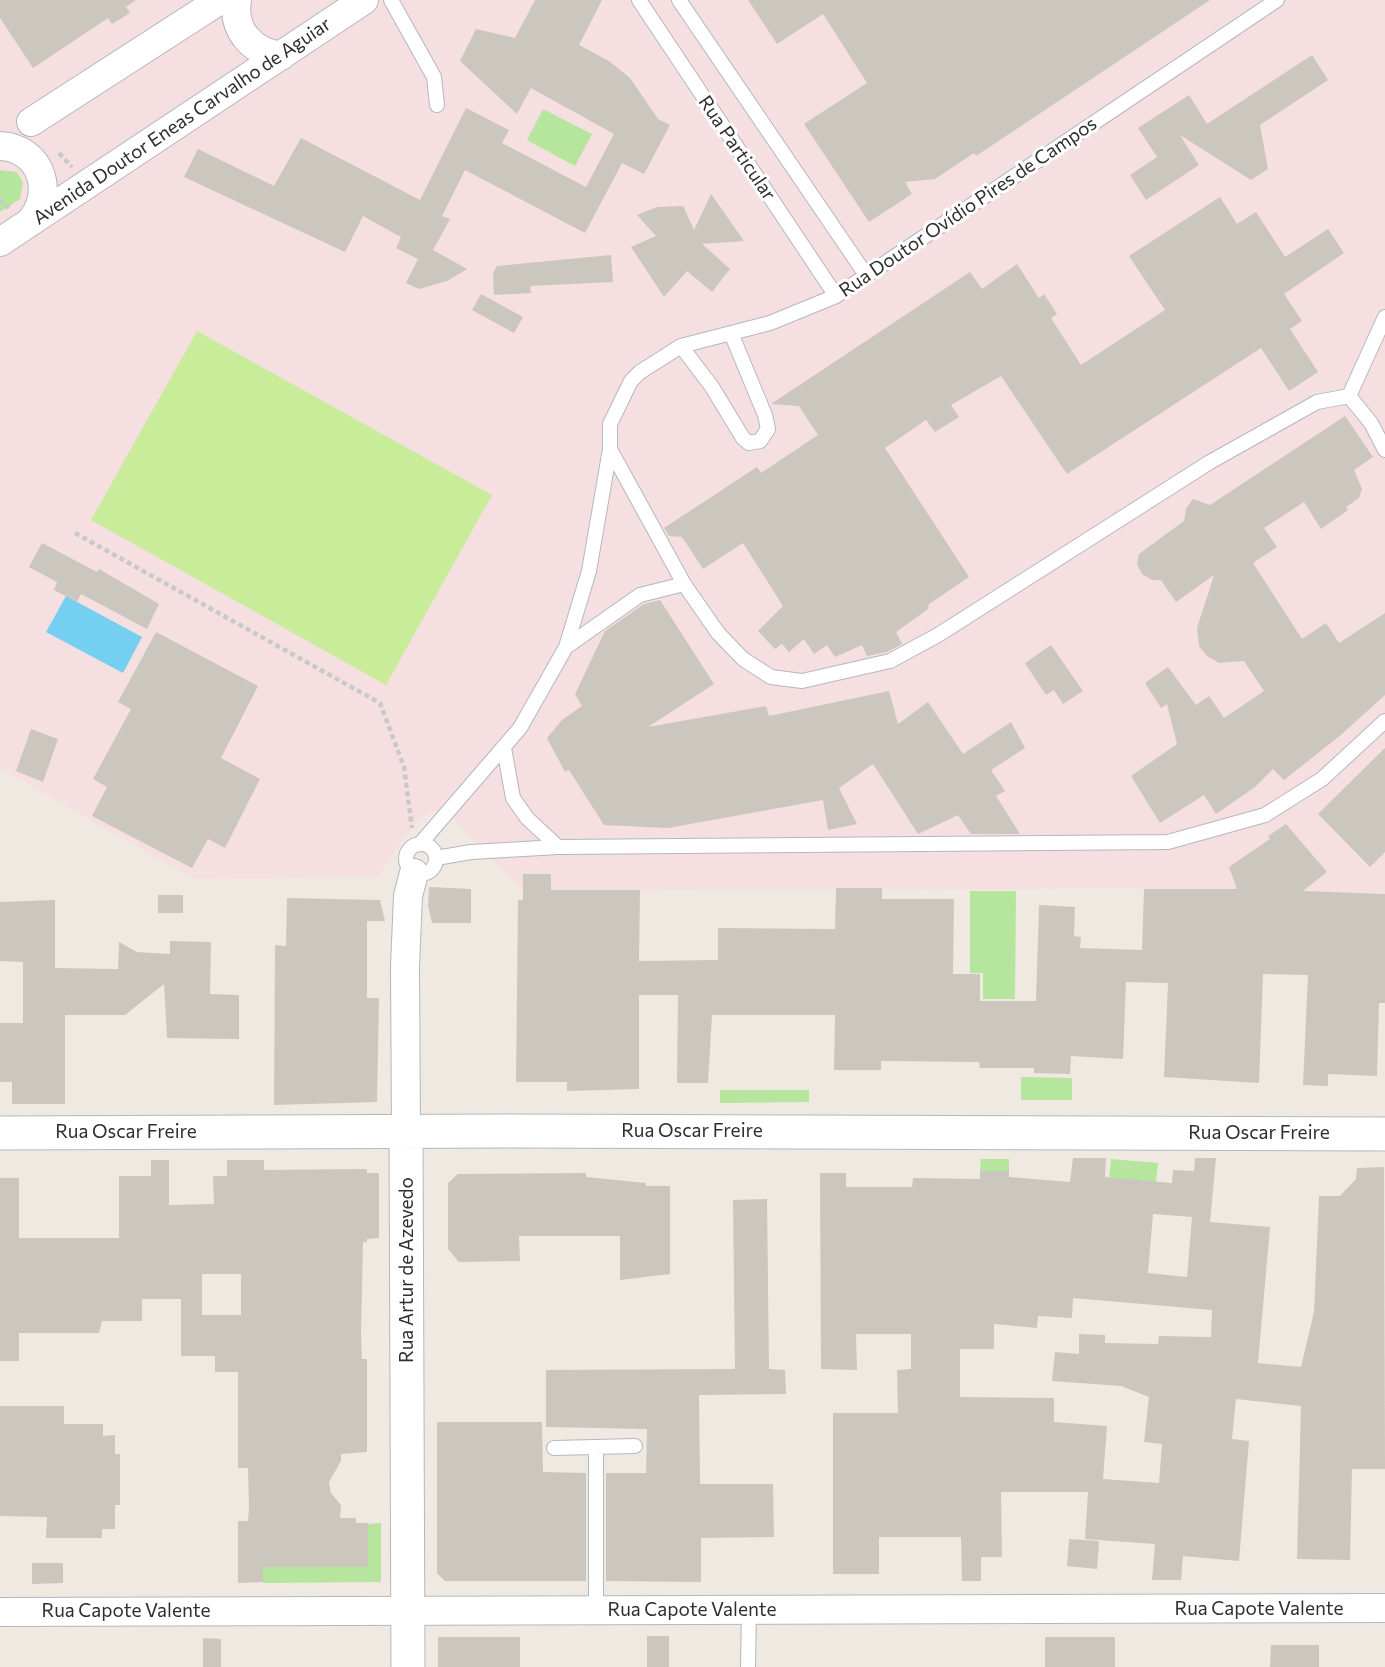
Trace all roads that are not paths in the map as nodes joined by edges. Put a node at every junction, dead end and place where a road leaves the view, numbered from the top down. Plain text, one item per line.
1 (220, 0) edge
2 (237, 0) edge
3 (364, 0) edge
4 (391, 0) edge
5 (639, 0) edge
6 (679, 0) edge
7 (1277, 0) edge
8 (281, 56) junction
9 (437, 104) dead end
10 (12, 135) edge
11 (29, 223) junction
12 (0, 242) edge
13 (866, 275) junction
14 (836, 296) junction
15 (1385, 317) edge
16 (731, 333) junction
17 (681, 346) junction
18 (1349, 396) junction
19 (610, 449) junction
20 (1385, 450) edge
21 (684, 584) junction
22 (566, 647) junction
23 (1385, 721) edge
24 (504, 748) junction
25 (558, 847) junction
26 (421, 855) junction
27 (406, 1131) junction
28 (0, 1133) edge
29 (1385, 1134) edge
30 (635, 1446) dead end
31 (596, 1447) junction
32 (554, 1448) dead end
33 (1385, 1608) edge
34 (749, 1609) junction
35 (408, 1610) junction
36 (596, 1610) junction
37 (0, 1612) edge
38 (408, 1667) edge
39 (748, 1667) edge

1 - 10 street
2 - 8 street
3 - 8 street, Avenida Doutor Eneas Carvalho de Aguiar
4 - 9 lane
5 - 14 lane, Rua Particular
6 - 13 lane, Rua Particular
7 - 13 lane, Rua Doutor Ovídio Pires de Campos
8 - 11 street, Avenida Doutor Eneas Carvalho de Aguiar
10 - 11 street
11 - 12 street, Avenida Doutor Eneas Carvalho de Aguiar
13 - 14 lane, Rua Doutor Ovídio Pires de Campos
14 - 16 lane, Rua Doutor Ovídio Pires de Campos
15 - 18 lane
16 - 17 lane, Rua Doutor Ovídio Pires de Campos
16 - 17 lane
17 - 19 lane, Rua Doutor Ovídio Pires de Campos
18 - 20 lane
18 - 21 lane
19 - 21 lane
19 - 22 lane, Rua Doutor Ovídio Pires de Campos
21 - 22 lane, Rua Doutor Ovídio Pires de Campos
22 - 24 lane, Rua Doutor Ovídio Pires de Campos
23 - 25 lane
24 - 25 lane
24 - 26 lane, Rua Doutor Ovídio Pires de Campos
25 - 26 lane
26 - 27 street, Rua Artur de Azevedo
27 - 28 street, Rua Oscar Freire
27 - 29 street, Rua Oscar Freire
27 - 35 street, Rua Artur de Azevedo
30 - 31 lane
31 - 32 lane
31 - 36 lane
33 - 34 street, Rua Capote Valente
34 - 36 street, Rua Capote Valente
34 - 39 lane
35 - 36 street, Rua Capote Valente
35 - 37 street, Rua Capote Valente
35 - 38 street, Rua Artur de Azevedo

